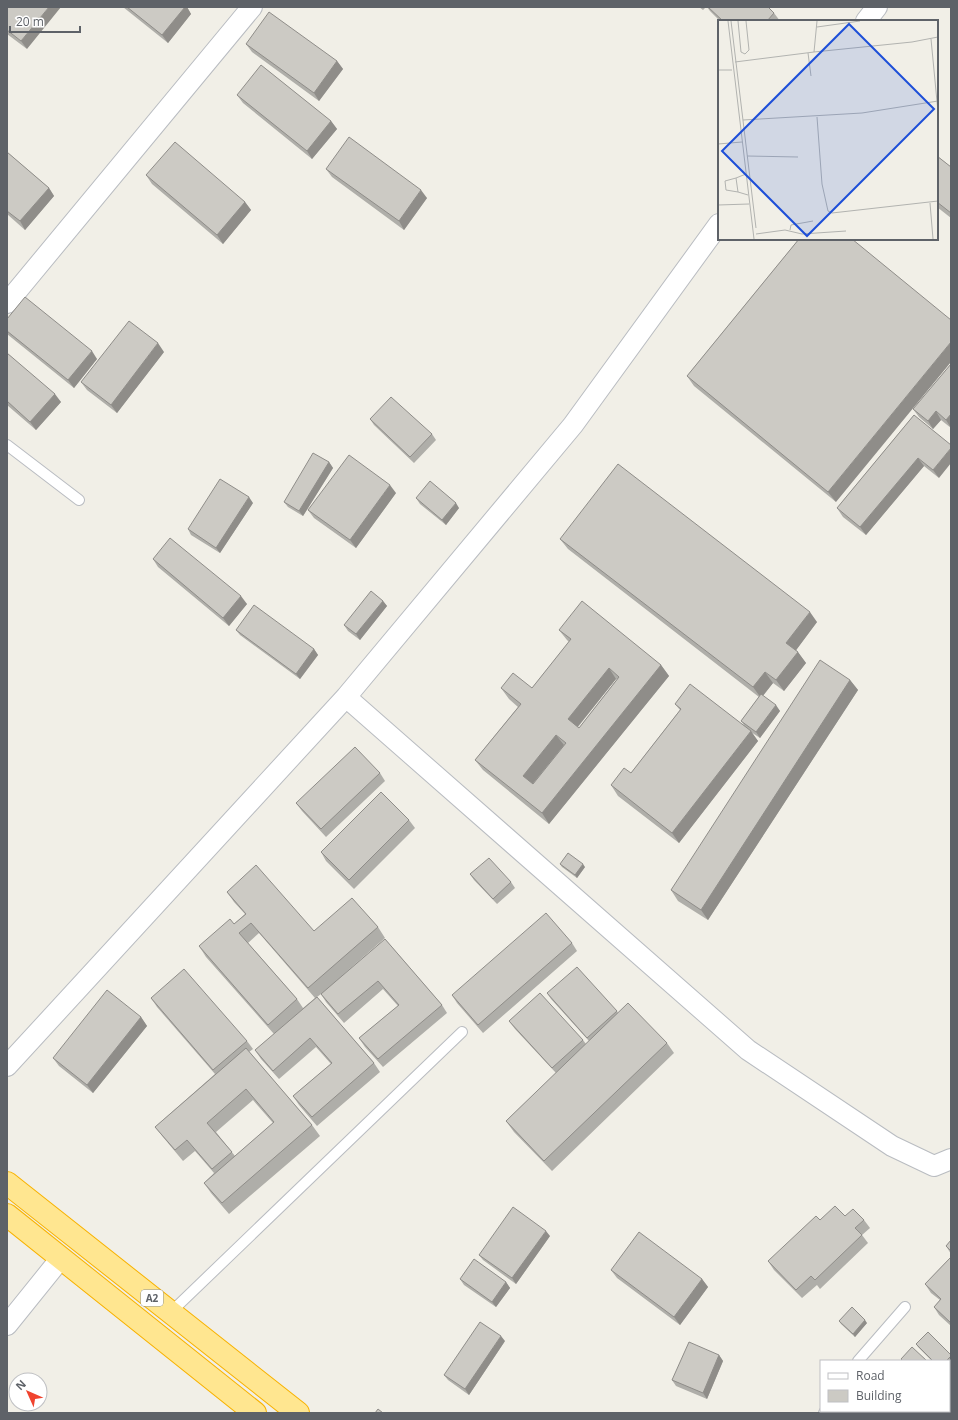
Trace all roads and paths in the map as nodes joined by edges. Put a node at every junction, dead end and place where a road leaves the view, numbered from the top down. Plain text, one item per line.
1 (252, 7) edge
2 (877, 7) edge
3 (867, 20) edge
4 (718, 225) edge
5 (7, 303) edge
6 (7, 445) edge
7 (79, 500) dead end
8 (346, 698) junction
9 (462, 1032) dead end
10 (7, 1066) edge
11 (951, 1159) edge
12 (7, 1183) edge
13 (7, 1214) edge
14 (61, 1258) junction
15 (905, 1307) dead end
16 (170, 1313) junction
17 (7, 1324) edge
18 (859, 1360) edge
19 (255, 1413) edge
20 (298, 1413) edge

1 - 5 street
2 - 3 street
4 - 8 street
6 - 7 lane
8 - 10 street
8 - 11 street
9 - 16 lane
12 - 16 highway, A2
13 - 14 highway, A2
14 - 17 street
14 - 19 highway, A2
15 - 18 lane
16 - 20 highway, A2

